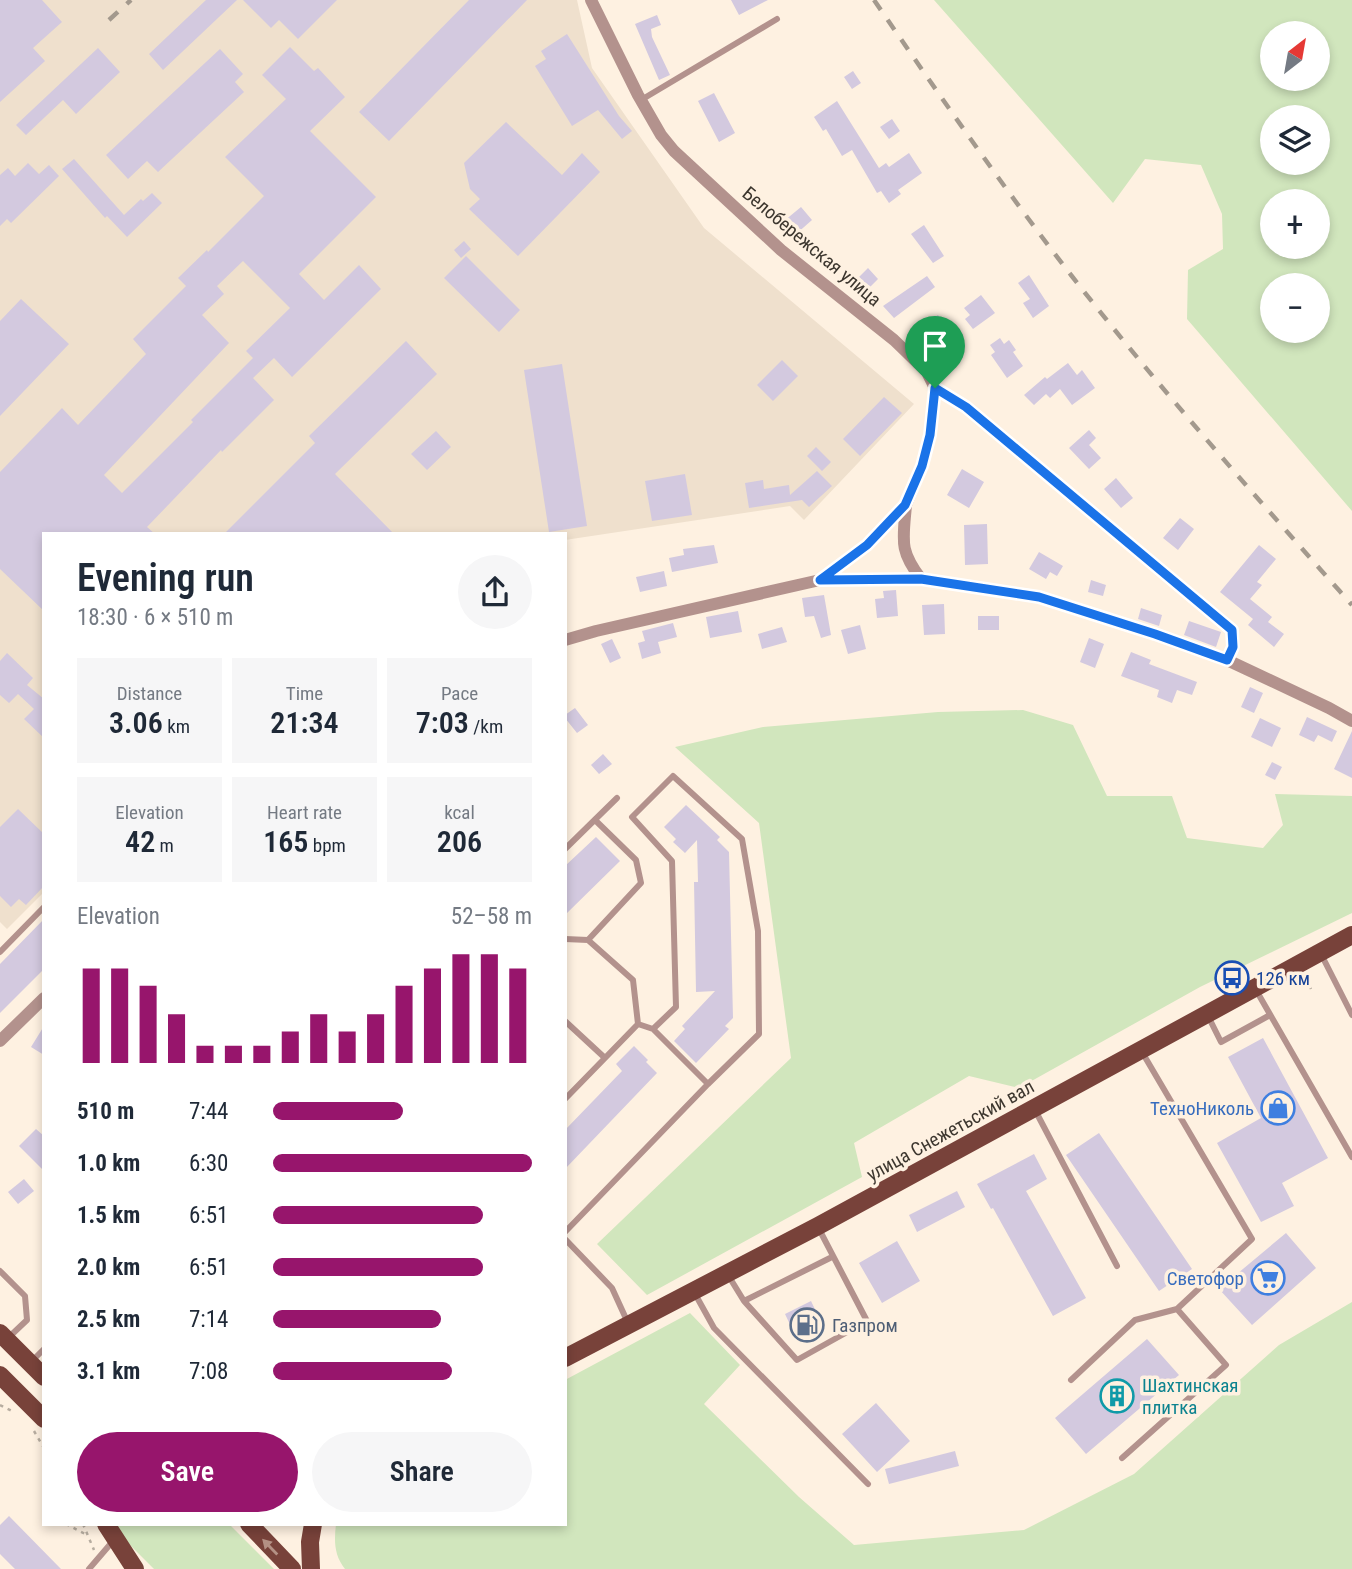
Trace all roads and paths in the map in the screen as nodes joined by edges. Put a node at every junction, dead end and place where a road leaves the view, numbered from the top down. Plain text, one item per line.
1 (592, 0) edge
2 (777, 19) dead end
3 (641, 100) junction
4 (935, 388) junction
5 (905, 505) junction
6 (921, 579) junction
7 (820, 580) junction
8 (567, 639) edge
9 (1227, 660) junction
10 (1352, 721) edge
11 (617, 798) dead end
12 (595, 820) junction
13 (567, 847) edge
14 (42, 909) edge
15 (1352, 935) edge
16 (567, 939) edge
17 (588, 940) junction
18 (0, 952) edge
19 (1320, 953) junction
20 (1255, 989) junction
21 (42, 1000) edge
22 (1207, 1014) junction
23 (1270, 1015) junction
24 (1352, 1015) edge
25 (567, 1023) edge
26 (638, 1024) junction
27 (653, 1029) junction
28 (0, 1041) edge
29 (1141, 1050) junction
30 (606, 1058) junction
31 (708, 1083) junction
32 (567, 1098) edge
33 (1034, 1108) junction
34 (1352, 1157) edge
35 (818, 1226) junction
36 (567, 1230) edge
37 (567, 1241) edge
38 (832, 1257) junction
39 (1117, 1266) dead end
40 (0, 1271) edge
41 (727, 1273) junction
42 (693, 1291) junction
43 (744, 1301) junction
44 (1177, 1309) junction
45 (628, 1324) junction
46 (4, 1336) edge
47 (42, 1351) edge
48 (567, 1357) edge
49 (30, 1363) junction
50 (0, 1375) edge
51 (42, 1375) edge
52 (1071, 1380) dead end
53 (42, 1417) edge
54 (1122, 1458) dead end
55 (868, 1484) dead end
56 (70, 1526) edge
57 (84, 1526) edge
58 (251, 1526) edge
59 (313, 1526) edge
60 (110, 1532) edge
61 (87, 1535) junction
62 (98, 1559) junction
63 (89, 1569) edge
64 (135, 1569) edge
65 (292, 1569) edge
66 (311, 1569) edge

1 - 3 street, Белобережская улица
2 - 3 lane
3 - 4 street, Белобережская улица
4 - 5 street
4 - 9 lane
5 - 6 street
5 - 7 street
6 - 7 street
6 - 9 street
7 - 8 street
9 - 10 street
11 - 12 lane
12 - 13 lane
12 - 17 lane
14 - 18 lane
15 - 19 main road, улица Снежетьский вал
16 - 17 lane
17 - 26 lane
19 - 20 main road, улица Снежетьский вал
19 - 24 lane
20 - 22 main road, улица Снежетьский вал
20 - 23 lane
21 - 28 street
22 - 23 lane
22 - 29 main road, улица Снежетьский вал
23 - 34 lane
25 - 30 lane
26 - 27 lane
26 - 30 lane
27 - 31 lane
27 - 31 lane
29 - 33 main road, улица Снежетьский вал
29 - 44 lane
30 - 32 lane
31 - 36 lane
33 - 35 main road, улица Снежетьский вал
33 - 39 lane
35 - 38 lane
35 - 41 main road, улица Снежетьский вал
37 - 45 lane
38 - 43 lane
38 - 43 lane
40 - 46 lane
41 - 42 main road, улица Снежетьский вал
41 - 43 lane
42 - 45 main road, улица Снежетьский вал
42 - 55 lane
44 - 52 lane
44 - 54 lane
45 - 48 main road, улица Снежетьский вал
46 - 49 main road
47 - 49 lane
49 - 51 main road
50 - 53 main road
56 - 61 path
57 - 61 path
65 -> 58 main road
59 - 66 main road
60 - 62 lane
60 - 64 main road
61 - 62 path
62 - 63 lane

